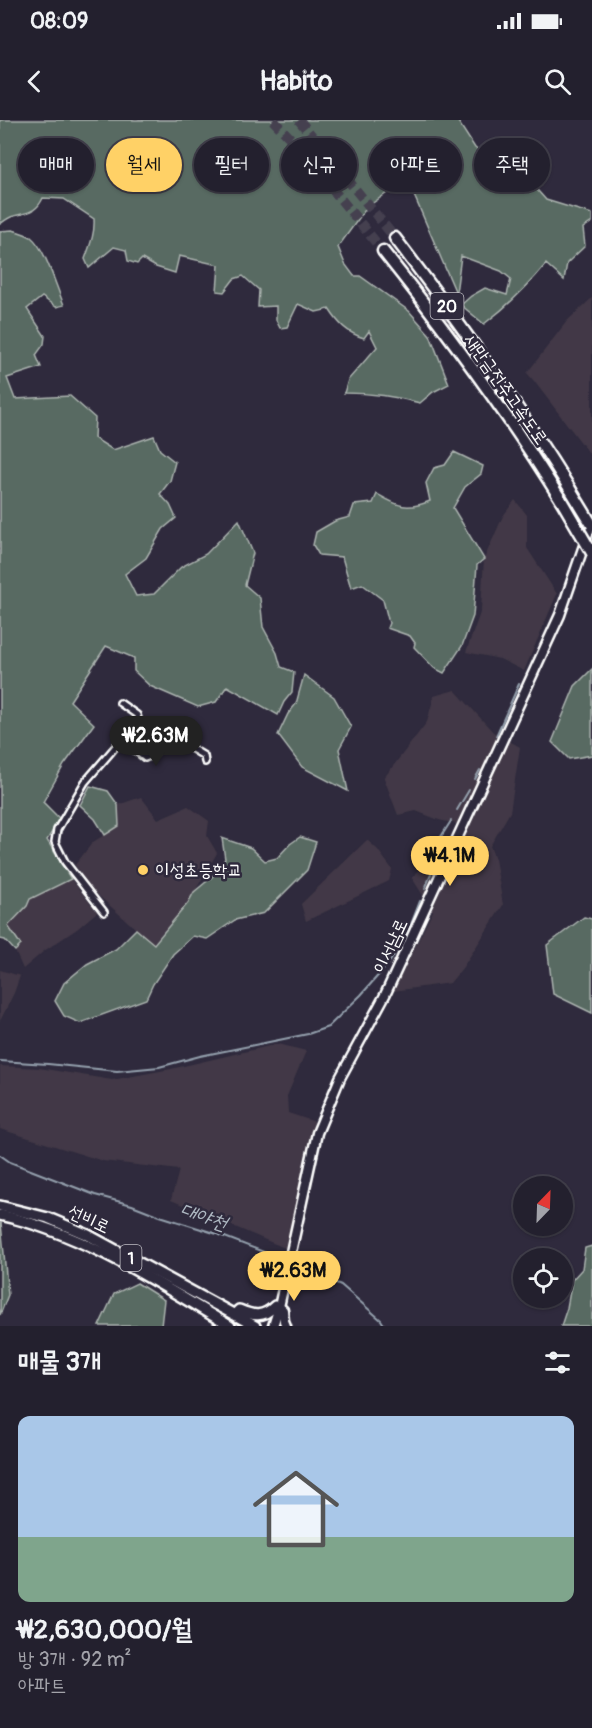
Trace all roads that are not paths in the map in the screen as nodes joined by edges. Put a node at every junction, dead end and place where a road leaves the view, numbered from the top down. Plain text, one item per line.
1 (395, 238) tunnel mouth
2 (383, 251) tunnel mouth
3 (592, 524) edge
4 (592, 552) edge
5 (120, 703) dead end
6 (122, 740) junction
7 (205, 762) dead end
8 (104, 912) dead end
9 (0, 1206) edge
10 (0, 1215) edge
11 (279, 1307) junction
12 (235, 1314) junction
13 (230, 1326) edge
14 (255, 1326) edge
15 (273, 1326) edge
16 (286, 1326) edge

1 - 3 highway, 새만금전주고속도로 / 20, bridge
2 - 4 highway, 새만금전주고속도로 / 20, bridge
3 - 11 main road, 이서남로
5 - 6 street
6 - 7 street
6 - 8 street
9 - 12 main road, 선비로 / 1
10 - 13 main road, 선비로 / 1
11 - 12 main road
11 - 15 main road, 이서남로
11 - 16 main road
12 - 14 main road, 선비로 / 1

